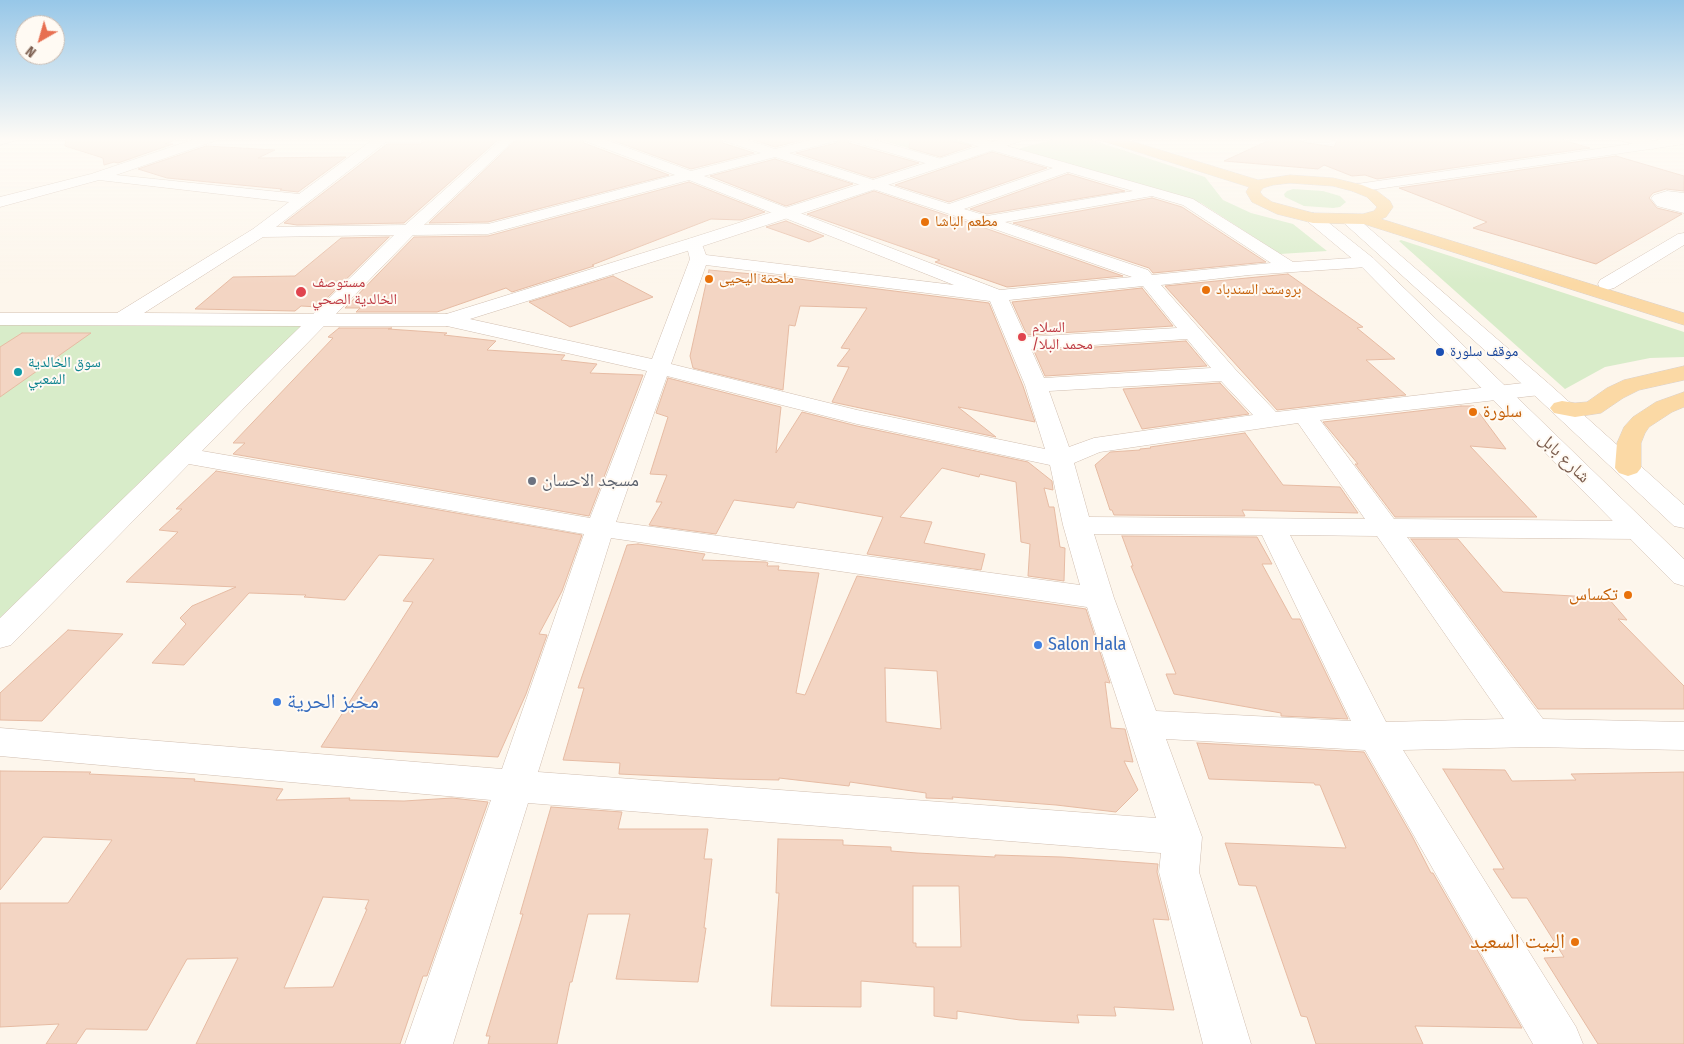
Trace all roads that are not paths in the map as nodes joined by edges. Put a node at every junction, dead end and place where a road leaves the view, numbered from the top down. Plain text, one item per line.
1 (67, 187) edge
2 (187, 187) edge
3 (318, 187) edge
4 (457, 187) edge
5 (652, 187) edge
6 (722, 187) edge
7 (866, 187) edge
8 (882, 187) edge
9 (1012, 187) edge
10 (1136, 187) edge
11 (1259, 187) edge
12 (1350, 187) edge
13 (1365, 187) edge
14 (1425, 187) edge
15 (1356, 188) junction
16 (1154, 192) junction
17 (1372, 194) junction
18 (1684, 198) edge
19 (302, 199) junction
20 (8, 206) edge
21 (1684, 208) edge
22 (949, 209) junction
23 (787, 212) junction
24 (1365, 217) junction
25 (1313, 218) junction
26 (986, 221) junction
27 (408, 231) junction
28 (258, 232) junction
29 (1684, 238) edge
30 (696, 251) junction
31 (1366, 262) junction
32 (1289, 267) junction
33 (1148, 280) junction
34 (1607, 284) junction
35 (998, 296) junction
36 (1684, 308) edge
37 (0, 319) edge
38 (122, 319) junction
39 (1684, 319) edge
40 (318, 320) junction
41 (447, 320) junction
42 (1192, 333) junction
43 (1020, 344) junction
44 (659, 368) junction
45 (1684, 373) edge
46 (1227, 374) junction
47 (1036, 385) junction
48 (1540, 388) junction
49 (1498, 394) junction
50 (1684, 399) edge
51 (1562, 408) junction
52 (1304, 416) junction
53 (1270, 421) junction
54 (183, 455) junction
55 (1061, 460) junction
56 (1628, 468) junction
57 (1684, 520) edge
58 (1077, 525) junction
59 (1271, 526) junction
60 (1385, 527) junction
61 (600, 528) junction
62 (1638, 530) junction
63 (1684, 576) edge
64 (1099, 598) junction
65 (0, 636) edge
66 (1142, 724) junction
67 (1534, 733) junction
68 (1376, 736) junction
69 (1684, 736) edge
70 (0, 742) edge
71 (515, 786) junction
72 (1182, 837) junction
73 (430, 1044) edge
74 (1227, 1044) edge
75 (1559, 1044) edge

1 - 20 street
2 - 19 street
3 - 19 street
4 - 27 street
5 - 27 street
6 - 23 street
7 - 23 street
8 - 22 street
9 - 22 street
10 - 16 street
11 - 25 main road
12 - 15 main road
13 - 15 street
14 - 17 street
15 - 17 main road
16 - 26 street
16 - 32 street
17 - 24 main road
18 - 21 street
19 - 28 street
22 - 26 street
23 - 30 street
23 - 35 street
24 - 25 main road
24 - 34 main road
24 - 39 main road
24 - 48 street
25 - 31 street, شارع بابل
26 - 33 street
27 - 28 street
27 - 40 street
28 - 38 street
29 - 34 street
30 - 35 street
30 - 41 street
30 - 44 street
31 - 32 street
31 - 49 street, شارع بابل
32 - 33 street
33 - 35 street
33 - 42 street
34 - 36 main road
35 - 43 street
37 - 38 street
38 - 40 street
40 - 41 street
40 - 54 street
41 - 44 street
42 - 43 street
42 - 46 street
43 - 47 street
44 - 55 street
44 - 61 street
45 - 51 main road
46 - 47 street
46 - 53 street
47 - 55 street
48 - 49 street
48 - 51 street
49 - 52 street
49 - 62 street, شارع بابل
50 - 56 main road
51 - 56 street
52 - 53 street
52 - 60 street
53 - 55 street
54 - 61 street
54 - 65 street
55 - 58 street
56 - 57 street
58 - 59 street
58 - 64 street
59 - 60 street
59 - 68 street
60 - 62 street
60 - 67 street
61 - 64 street
61 - 71 street
62 - 63 street, شارع بابل
64 - 66 street
66 - 68 street
66 - 72 street
67 - 68 street
67 - 69 street
68 - 75 street
70 - 71 street
71 - 72 street
71 - 73 street
72 - 74 street

